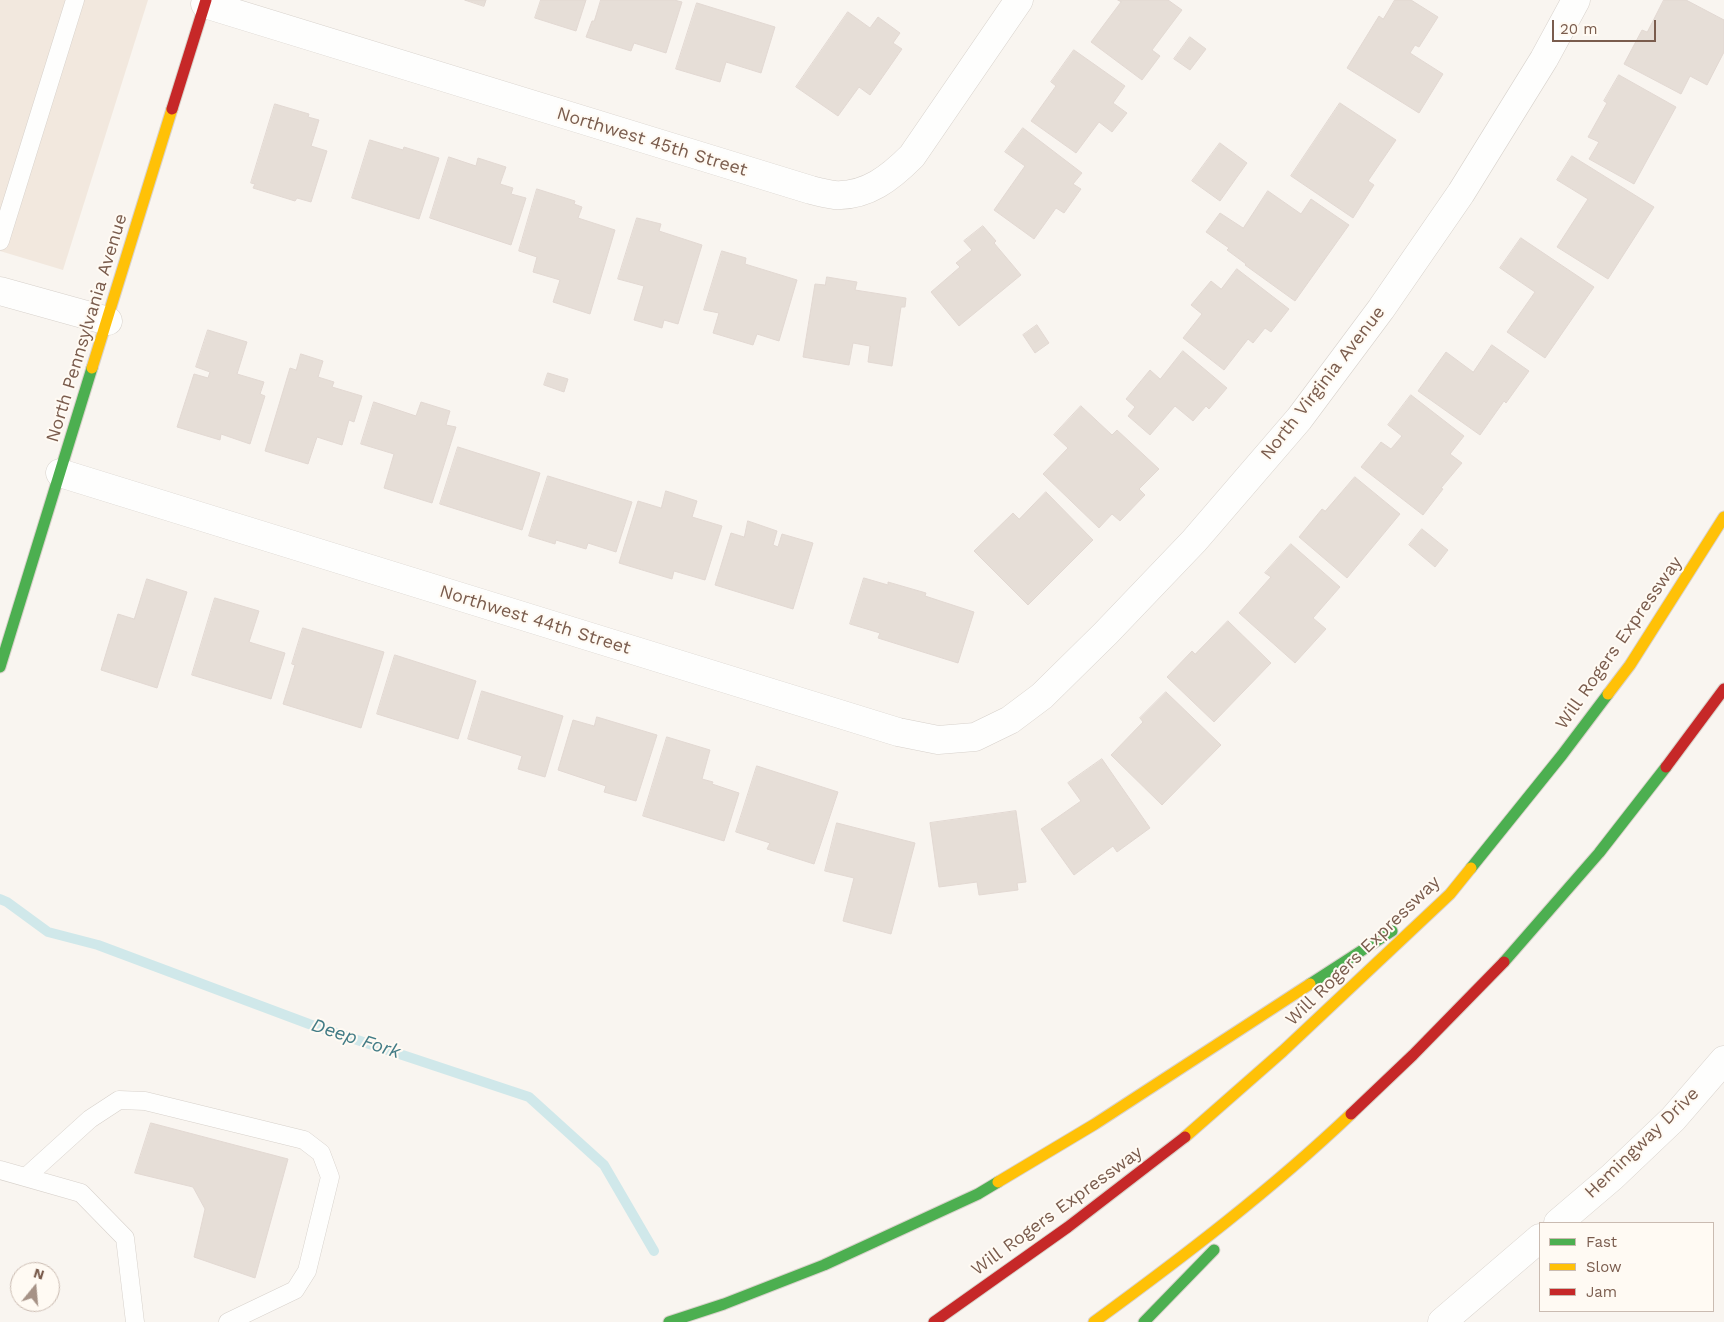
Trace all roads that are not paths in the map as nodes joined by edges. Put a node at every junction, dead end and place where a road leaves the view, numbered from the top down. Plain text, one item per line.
1 (75, 0) edge
2 (1019, 0) edge
3 (205, 2) edge
4 (1571, 2) edge
5 (2, 230) edge
6 (0, 291) edge
7 (108, 321) junction
8 (60, 473) junction
9 (1724, 517) edge
10 (0, 667) edge
11 (1724, 688) edge
12 (1010, 720) joint
13 (1450, 894) junction
14 (1724, 1060) edge
15 (1295, 1166) junction
16 (0, 1170) edge
17 (26, 1178) junction
18 (1559, 1222) edge
19 (1539, 1239) edge
20 (135, 1322) edge
21 (228, 1322) edge
22 (669, 1322) edge
23 (934, 1322) edge
24 (1094, 1322) edge
25 (1144, 1322) edge
26 (1442, 1322) edge

1 - 5 lane
2 - 3 street, Northwest 45th Street
3 - 7 main road, North Pennsylvania Avenue
4 - 12 street, North Virginia Avenue
6 - 7 street
7 - 8 main road, North Pennsylvania Avenue
8 - 10 main road, North Pennsylvania Avenue
8 - 12 street, Northwest 44th Street
9 - 13 main road, Will Rogers Expressway
11 - 15 main road
13 - 22 main road
13 - 23 main road, Will Rogers Expressway
14 - 18 street, Hemingway Drive
15 - 24 main road
15 - 25 main road
16 - 17 lane
17 - 20 lane
17 - 21 lane
19 - 26 street

